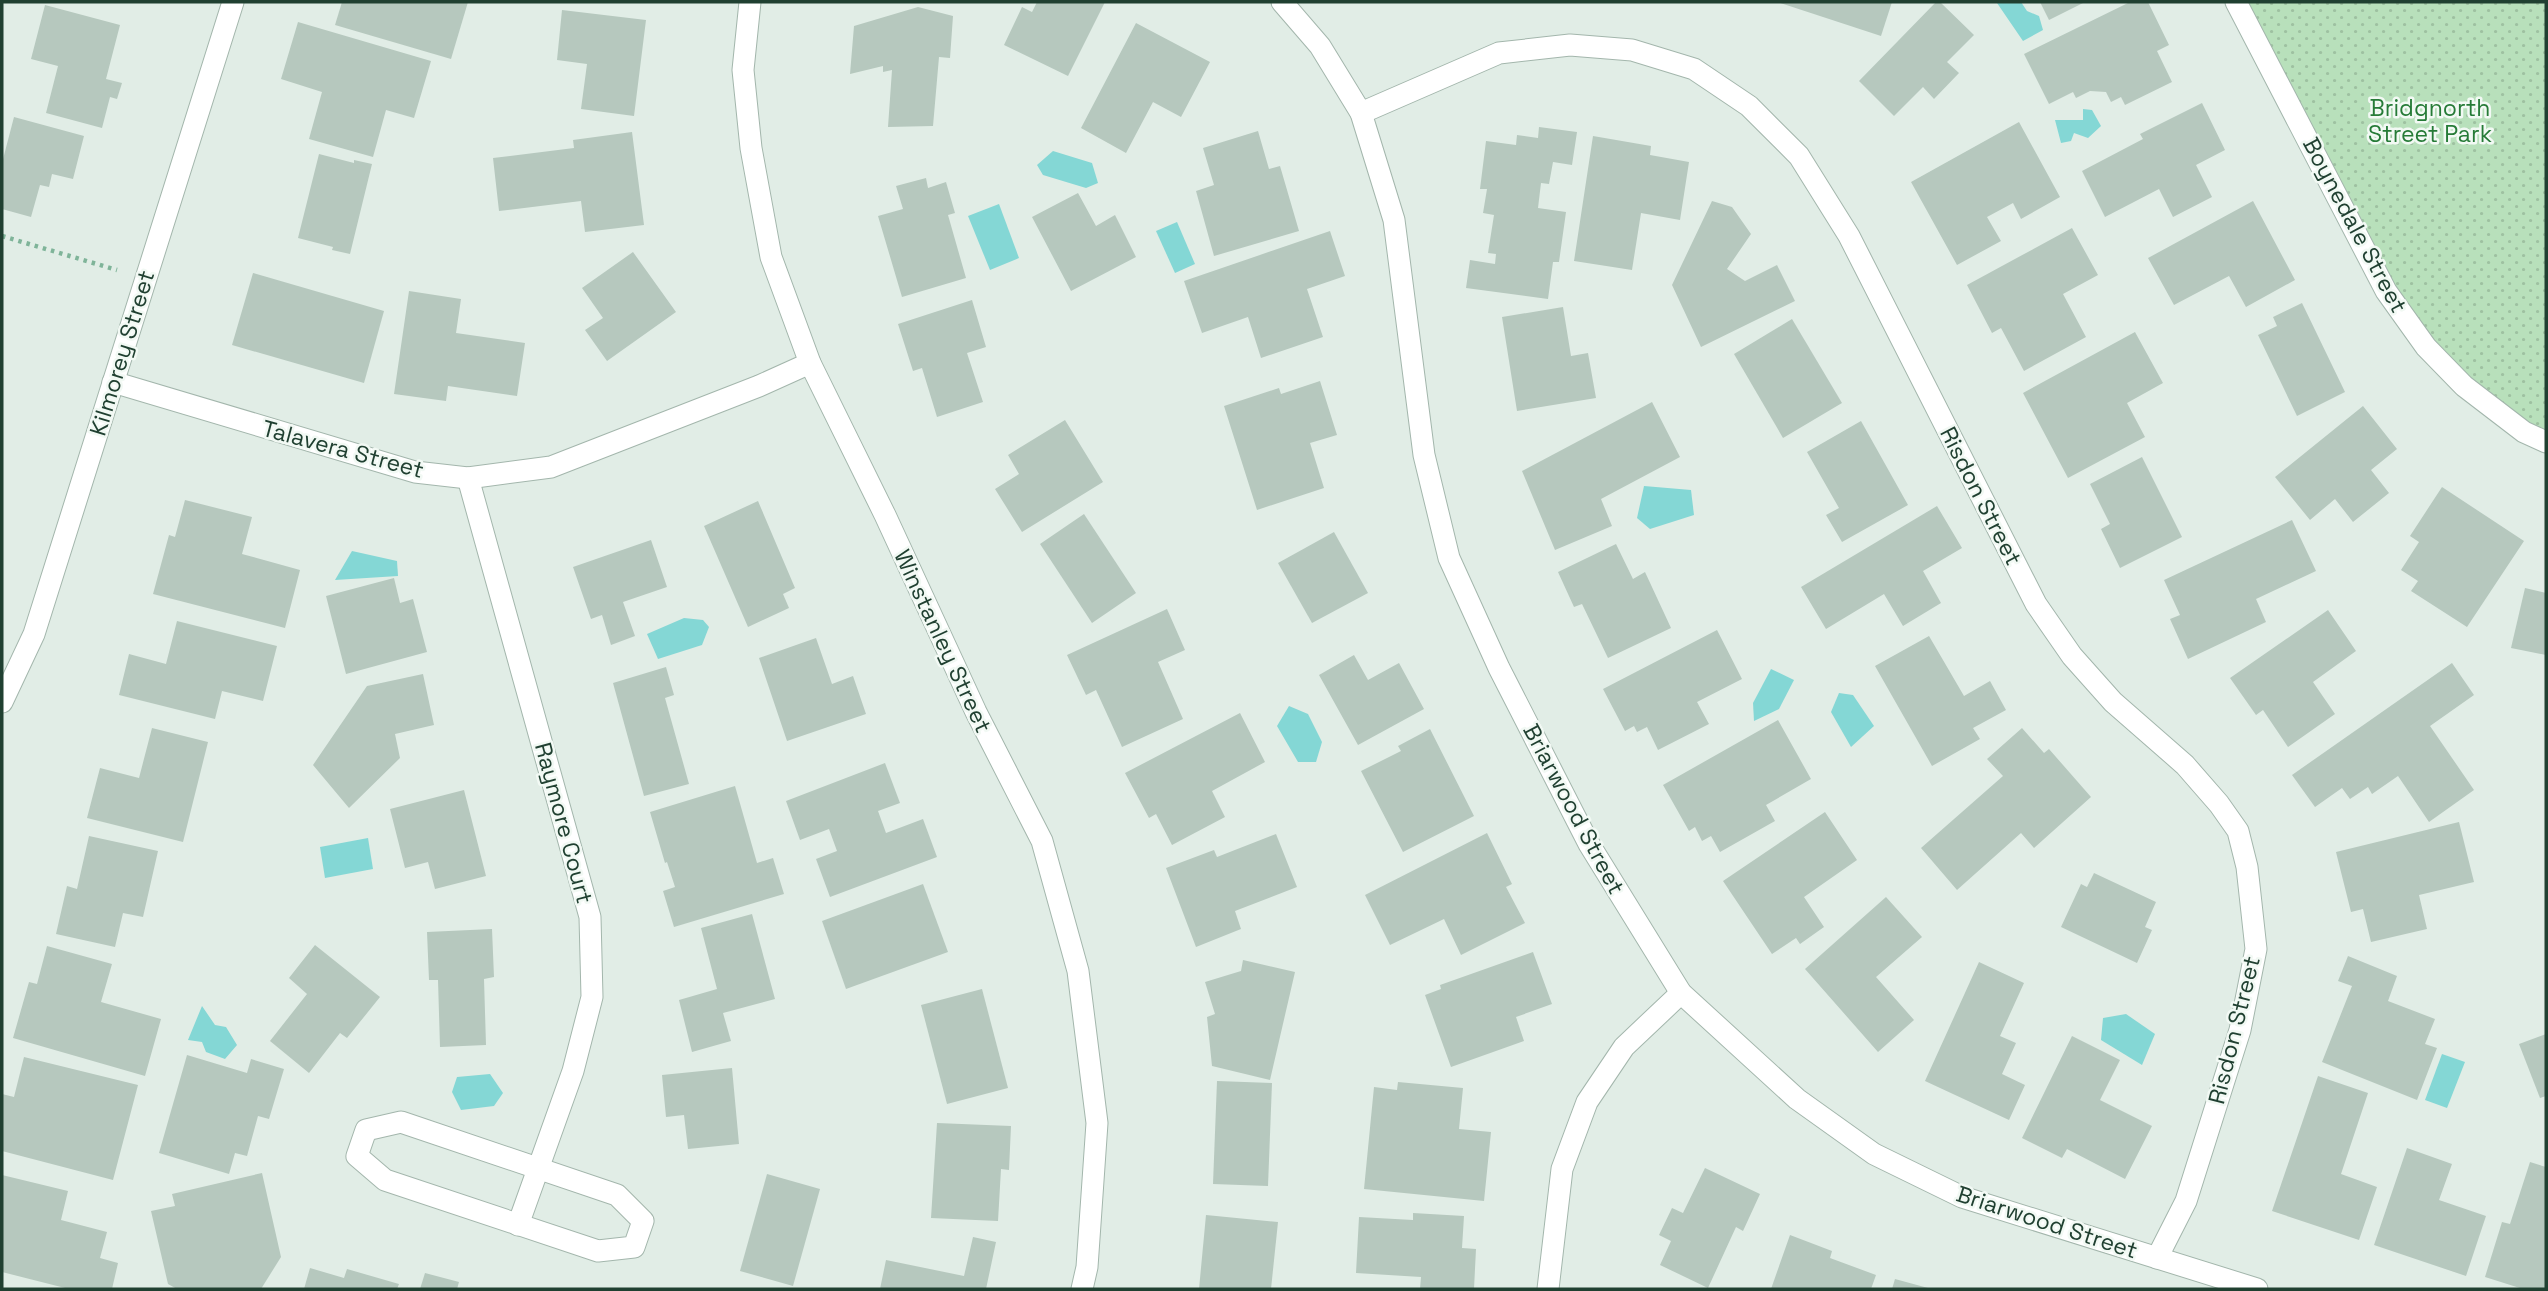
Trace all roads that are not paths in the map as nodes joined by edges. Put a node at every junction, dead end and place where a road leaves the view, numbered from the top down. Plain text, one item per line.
1 (233, 2) edge
2 (750, 2) edge
3 (1282, 2) edge
4 (2236, 2) edge
5 (1361, 113) junction
6 (810, 363) junction
7 (113, 382) junction
8 (2546, 442) edge
9 (468, 478) junction
10 (2, 702) edge
11 (1681, 993) junction
12 (538, 1168) junction
13 (518, 1225) junction
14 (2157, 1258) junction
15 (1082, 1289) edge
16 (1548, 1289) edge
17 (2257, 1289) edge

1 - 7 street, Kilmorey Street
2 - 6 street, Winstanley Street
3 - 5 street, Briarwood Street
4 - 8 street, Boynedale Street
5 - 11 street, Briarwood Street
5 - 14 street, Risdon Street
6 - 9 street, Talavera Street
6 - 15 street, Winstanley Street
7 - 9 street, Talavera Street
7 - 10 street, Kilmorey Street
9 - 12 street, Raymore Court
11 - 14 street, Briarwood Street
11 - 16 street
12 - 13 street, Raymore Court
12 - 13 street
12 - 13 street
14 - 17 street, Briarwood Street

